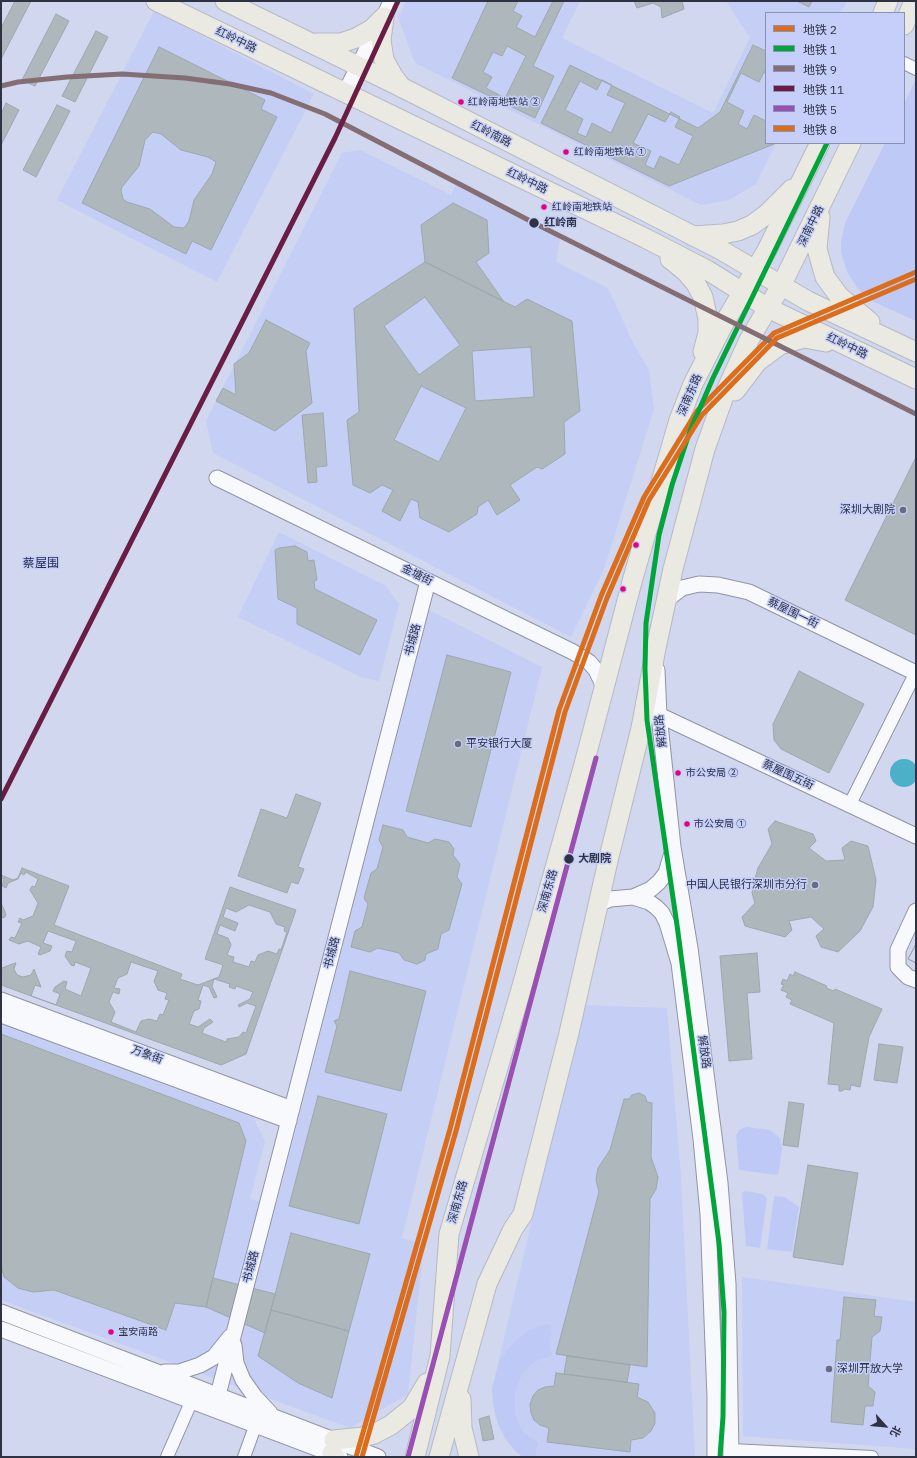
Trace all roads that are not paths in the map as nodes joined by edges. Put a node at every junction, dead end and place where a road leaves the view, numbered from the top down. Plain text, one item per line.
1 (156, 1) edge
2 (225, 1) edge
3 (888, 1) edge
4 (914, 1) edge
5 (388, 9) edge
6 (882, 12) edge
7 (905, 23) edge
8 (310, 43) junction
9 (905, 64) edge
10 (359, 67) junction
11 (916, 69) edge
12 (403, 88) junction
13 (346, 93) junction
14 (820, 144) edge
15 (851, 144) edge
16 (803, 178) junction
17 (822, 203) junction
18 (693, 236) junction
19 (645, 238) junction
20 (756, 269) junction
21 (782, 284) junction
22 (743, 293) junction
23 (768, 308) junction
24 (895, 342) junction
25 (916, 352) edge
26 (889, 366) junction
27 (916, 379) edge
28 (693, 384) junction
29 (715, 421) junction
30 (217, 478) dead end
31 (428, 581) junction
32 (666, 601) junction
33 (656, 648) junction
34 (916, 673) edge
35 (604, 687) junction
36 (659, 715) junction
37 (850, 804) junction
38 (916, 836) edge
39 (673, 846) junction
40 (633, 897) junction
41 (600, 903) junction
42 (916, 911) edge
43 (916, 980) edge
44 (1, 1000) edge
45 (1, 1015) edge
46 (291, 1115) junction
47 (1, 1312) edge
48 (236, 1326) junction
49 (1, 1329) edge
50 (440, 1356) junction
51 (156, 1372) junction
52 (460, 1382) junction
53 (218, 1395) junction
54 (192, 1400) junction
55 (275, 1418) junction
56 (256, 1424) junction
57 (335, 1452) edge
58 (731, 1454) edge
59 (167, 1457) edge
60 (244, 1457) edge
61 (378, 1457) edge
62 (415, 1457) edge
63 (439, 1457) edge
64 (469, 1457) edge
65 (715, 1457) edge
66 (872, 1457) edge

1 - 13 main road, 红岭中路
2 - 8 main road, 红岭南路
3 - 6 main road
4 - 7 main road
5 - 8 main road
5 - 10 main road
5 - 12 main road
8 - 10 main road, 红岭南路
9 - 11 street
10 - 12 main road, 红岭南路
10 - 13 main road
12 - 18 main road, 红岭南路
13 - 19 main road, 红岭中路
14 - 16 main road
15 - 17 main road, 深南中路
16 - 18 main road
16 - 20 main road
17 - 21 main road, 深南中路
17 - 24 main road
18 - 20 main road, 红岭南路
19 - 22 main road, 红岭中路
19 - 28 main road
20 - 21 main road
20 - 22 main road
21 - 23 main road, 深南中路
21 - 24 main road
22 - 23 main road, 红岭中路
22 - 28 main road, 深南东路
23 - 26 main road, 红岭中路
23 - 29 main road
24 - 25 main road
26 - 27 main road, 红岭中路
26 - 29 main road
28 - 35 main road, 深南东路
29 - 32 main road
30 - 31 street, 金塘街
31 - 35 street, 金塘街
31 - 46 street, 书城路
32 - 33 main road
32 - 34 street, 蔡屋围一街
33 - 36 street, 解放路
33 - 41 main road
34 - 37 street
35 - 50 main road, 深南东路
36 - 37 street, 蔡屋围五街
36 - 39 street, 解放路
37 - 38 street, 蔡屋围五街
39 - 40 street
39 - 58 street, 解放路
40 - 41 street, 解放路
40 - 65 street, 解放路
41 - 52 main road
42 - 43 street
44 - 46 street, 万象街
45 - 46 street, 万象街
46 - 48 street, 书城路
47 - 51 street
48 - 51 street, 书城路
48 - 53 street, 书城路
48 - 55 street, 书城路
49 - 54 street
50 - 57 main road
50 - 62 main road, 深南东路
51 - 53 street
52 - 63 main road
52 - 64 main road
53 - 55 street
54 - 56 street
54 - 59 street
55 - 57 street
56 - 57 street
56 - 60 street
57 - 61 street
58 - 66 street

